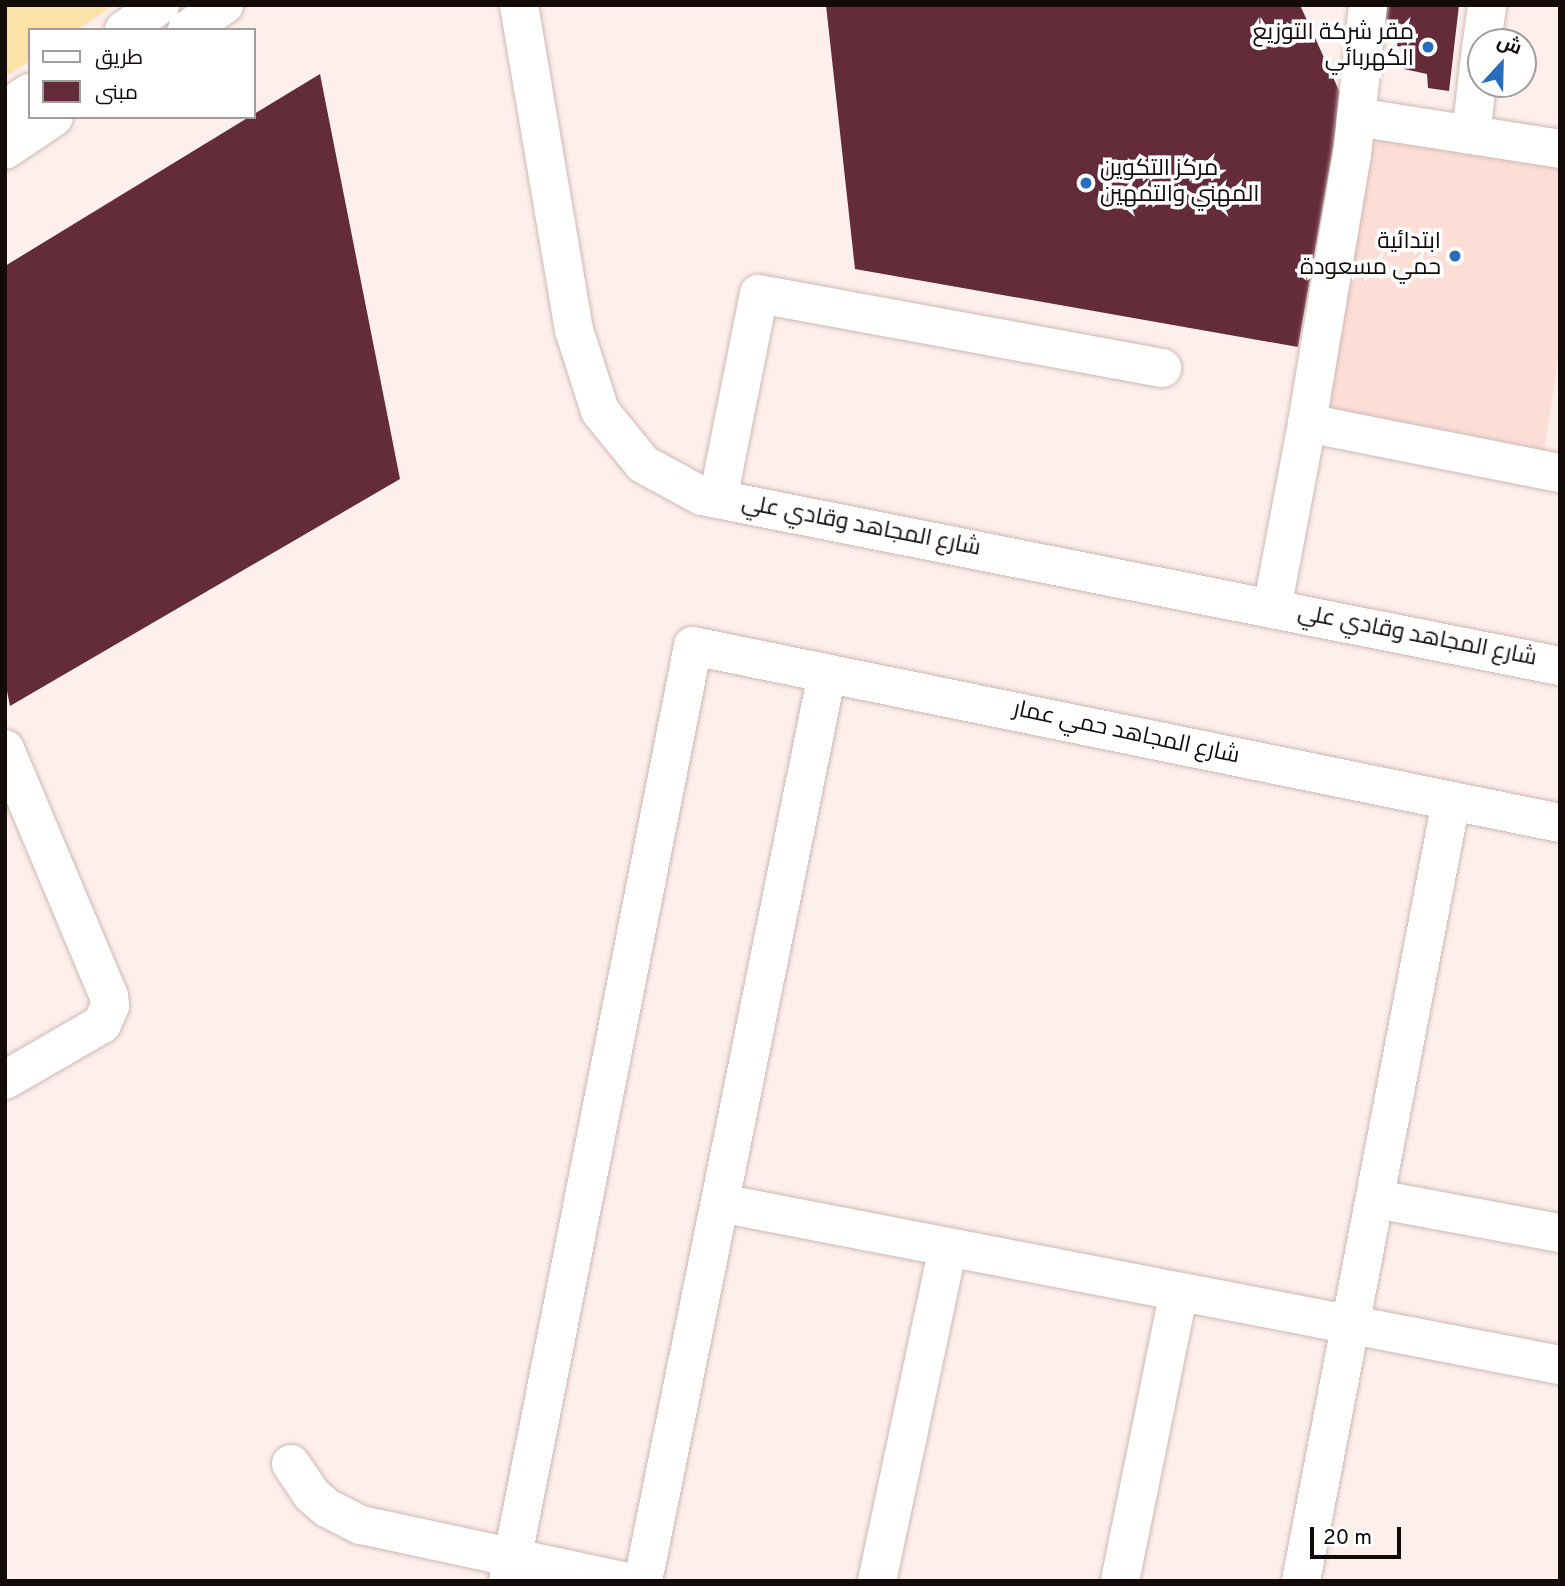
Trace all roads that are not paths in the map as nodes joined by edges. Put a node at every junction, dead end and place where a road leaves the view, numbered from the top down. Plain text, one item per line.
1 (160, 5) edge
2 (223, 5) edge
3 (519, 5) edge
4 (1368, 5) edge
5 (1487, 5) edge
6 (127, 28) edge
7 (190, 28) edge
8 (1484, 28) edge
9 (28, 94) edge
10 (1475, 98) edge
11 (5, 109) edge
12 (1356, 117) junction
13 (51, 119) edge
14 (1471, 135) junction
15 (1560, 149) edge
16 (5, 150) edge
17 (1162, 369) dead end
18 (1307, 424) junction
19 (1559, 469) edge
20 (718, 499) junction
21 (1272, 609) junction
22 (1560, 666) edge
23 (827, 673) junction
24 (5, 748) edge
25 (1451, 801) junction
26 (1560, 823) edge
27 (5, 1080) edge
28 (1376, 1199) junction
29 (720, 1203) junction
30 (1560, 1233) edge
31 (948, 1247) junction
32 (1179, 1292) junction
33 (1353, 1325) junction
34 (1560, 1365) edge
35 (291, 1464) dead end
36 (510, 1570) edge
37 (623, 1581) edge
38 (643, 1581) edge
39 (877, 1581) edge
40 (1120, 1581) edge
41 (1301, 1581) edge

1 - 6 street
2 - 7 street
3 - 20 street, شارع المجاهد وقادي علي
4 - 12 street
5 - 8 street
9 - 11 street
10 - 14 street
12 - 14 street
12 - 18 street
13 - 16 street
14 - 15 street
17 - 20 street
18 - 19 street
18 - 21 street
20 - 21 street, شارع المجاهد وقادي علي
21 - 22 street, شارع المجاهد وقادي علي
23 - 25 street, شارع المجاهد حمي عمار
23 - 29 street
23 - 36 street, شارع المجاهد حمي عمار
24 - 27 street
25 - 26 street, شارع المجاهد حمي عمار
25 - 28 street
28 - 30 street
28 - 33 street
29 - 31 street
29 - 38 street
31 - 32 street
31 - 39 street
32 - 33 street
32 - 40 street
33 - 34 street
33 - 41 street
35 - 36 street
36 - 37 street

